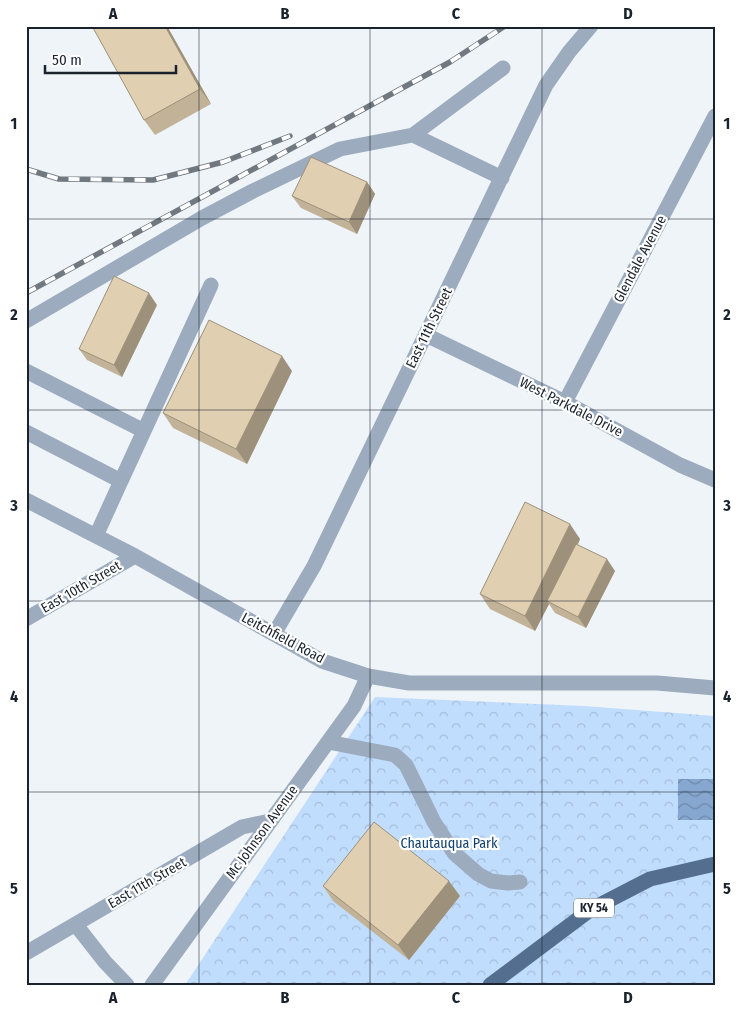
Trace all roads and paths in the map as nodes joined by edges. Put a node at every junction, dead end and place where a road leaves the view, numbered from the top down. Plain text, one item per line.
1 (591, 26) edge
2 (503, 68) dead end
3 (715, 116) edge
4 (413, 135) junction
5 (502, 178) junction
6 (211, 285) dead end
7 (26, 321) edge
8 (426, 335) junction
9 (26, 371) edge
10 (564, 402) junction
11 (144, 431) junction
12 (26, 432) edge
13 (715, 480) edge
14 (121, 481) junction
15 (26, 500) edge
16 (96, 536) junction
17 (136, 556) junction
18 (26, 619) edge
19 (274, 634) junction
20 (368, 676) junction
21 (715, 688) edge
22 (328, 742) junction
23 (270, 821) junction
24 (715, 864) edge
25 (520, 882) dead end
26 (76, 925) junction
27 (26, 953) edge
28 (127, 985) edge
29 (152, 985) edge
30 (490, 985) edge

1 - 5 street, East 11th Street
2 - 4 street
3 - 10 street, Glendale Avenue
4 - 5 street
4 - 7 street
5 - 8 street, East 11th Street
6 - 11 street
8 - 10 street, West Parkdale Drive
8 - 19 street, East 11th Street
9 - 11 street
10 - 13 street, West Parkdale Drive
11 - 14 street
12 - 14 street
14 - 16 street
15 - 16 street, Leitchfield Road
16 - 17 street, Leitchfield Road
17 - 18 street, East 10th Street
17 - 19 street, Leitchfield Road
19 - 20 street, Leitchfield Road
20 - 21 street, Leitchfield Road
20 - 22 street, Mc Johnson Avenue
22 - 23 street, Mc Johnson Avenue
22 - 25 street
23 - 26 street, East 11th Street
23 - 29 street, Mc Johnson Avenue
24 - 30 main road, KY 54
26 - 27 street, East 11th Street
26 - 28 street

